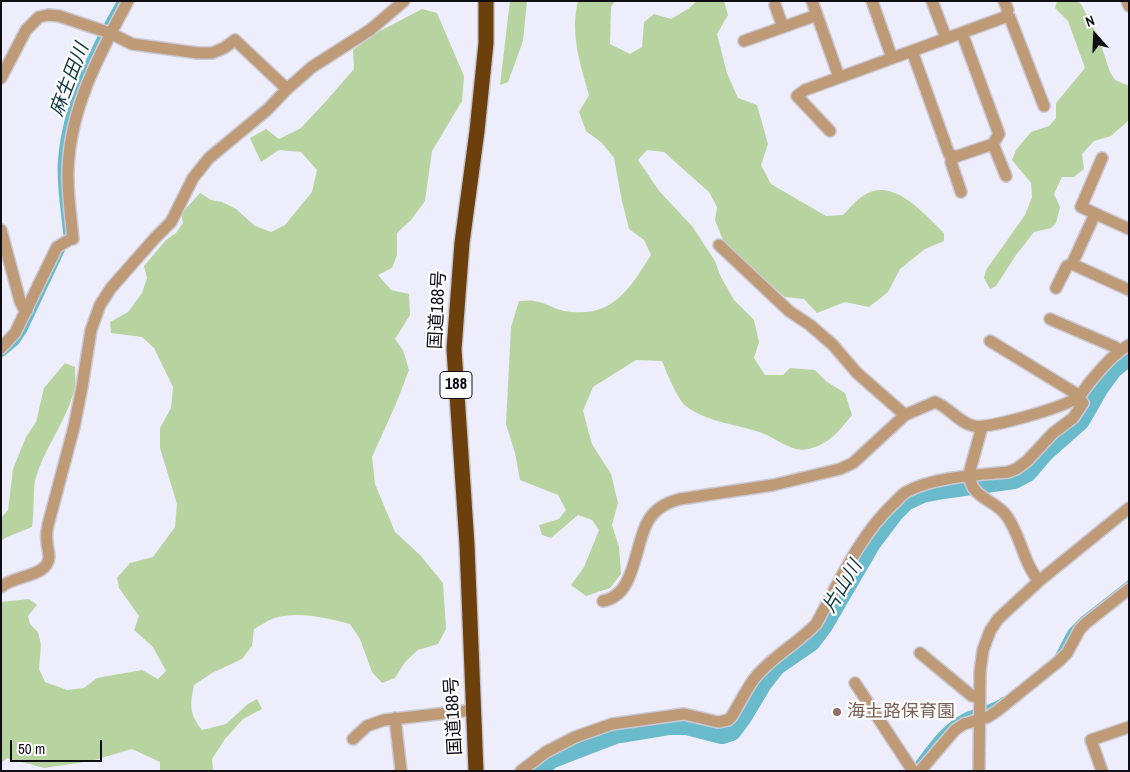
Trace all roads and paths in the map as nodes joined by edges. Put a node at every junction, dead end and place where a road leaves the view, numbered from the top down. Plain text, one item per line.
1 (128, 1) edge
2 (404, 1) edge
3 (486, 1) edge
4 (812, 1) edge
5 (872, 1) edge
6 (932, 1) edge
7 (1004, 1) edge
8 (1127, 1) edge
9 (775, 5) dead end
10 (1129, 6) edge
11 (817, 15) junction
12 (1006, 15) junction
13 (783, 27) junction
14 (110, 33) junction
15 (962, 33) junction
16 (946, 38) junction
17 (744, 41) dead end
18 (912, 51) junction
19 (892, 58) junction
20 (839, 77) junction
21 (1, 78) edge
22 (287, 89) junction
23 (1044, 106) dead end
24 (830, 131) dead end
25 (994, 144) junction
26 (952, 156) junction
27 (1102, 158) dead end
28 (1006, 176) dead end
29 (961, 192) dead end
30 (1095, 214) junction
31 (1129, 229) edge
32 (1, 230) edge
33 (719, 244) dead end
34 (1072, 264) junction
35 (1056, 288) dead end
36 (1129, 290) edge
37 (27, 310) junction
38 (1050, 319) dead end
39 (990, 342) dead end
40 (1, 348) edge
41 (1124, 348) edge
42 (1079, 396) junction
43 (905, 415) junction
44 (982, 427) junction
45 (970, 481) junction
46 (1129, 508) edge
47 (1039, 582) junction
48 (1, 587) edge
49 (1129, 588) edge
50 (603, 601) dead end
51 (920, 653) dead end
52 (855, 684) dead end
53 (979, 697) junction
54 (474, 710) junction
55 (395, 718) junction
56 (979, 719) junction
57 (1129, 727) edge
58 (353, 740) dead end
59 (401, 771) edge
60 (476, 771) edge
61 (522, 771) edge
62 (914, 771) edge
63 (920, 771) edge
64 (979, 771) edge
65 (1102, 771) edge

1 - 14 street
2 - 22 street
3 - 54 highway, 国道188号 / 188
4 - 11 street
5 - 19 street
6 - 16 street
7 - 12 street
8 - 10 street
9 - 13 street
11 - 13 street
11 - 20 street
12 - 15 street
12 - 23 street
13 - 17 street
14 - 21 street
14 - 22 street
14 - 37 street
15 - 16 street
15 - 25 street
16 - 18 street
18 - 19 street
18 - 26 street
19 - 20 street
20 - 24 street
22 - 48 street
25 - 26 street
25 - 28 street
26 - 29 street
27 - 30 street
30 - 31 street
30 - 34 street
32 - 37 street
33 - 43 street
34 - 35 street
34 - 36 street
37 - 40 street
38 - 41 street
39 - 42 street
41 - 42 street
42 - 44 street
42 - 45 street
43 - 44 street
43 - 50 street
44 - 45 street
45 - 47 street
45 - 61 street
46 - 47 street
47 - 53 street
49 - 56 street
51 - 53 street
52 - 62 street
53 - 56 street
54 - 55 street
54 - 60 highway, 国道188号 / 188
55 - 58 street
55 - 59 street
56 - 63 street
56 - 64 street
57 - 65 street

